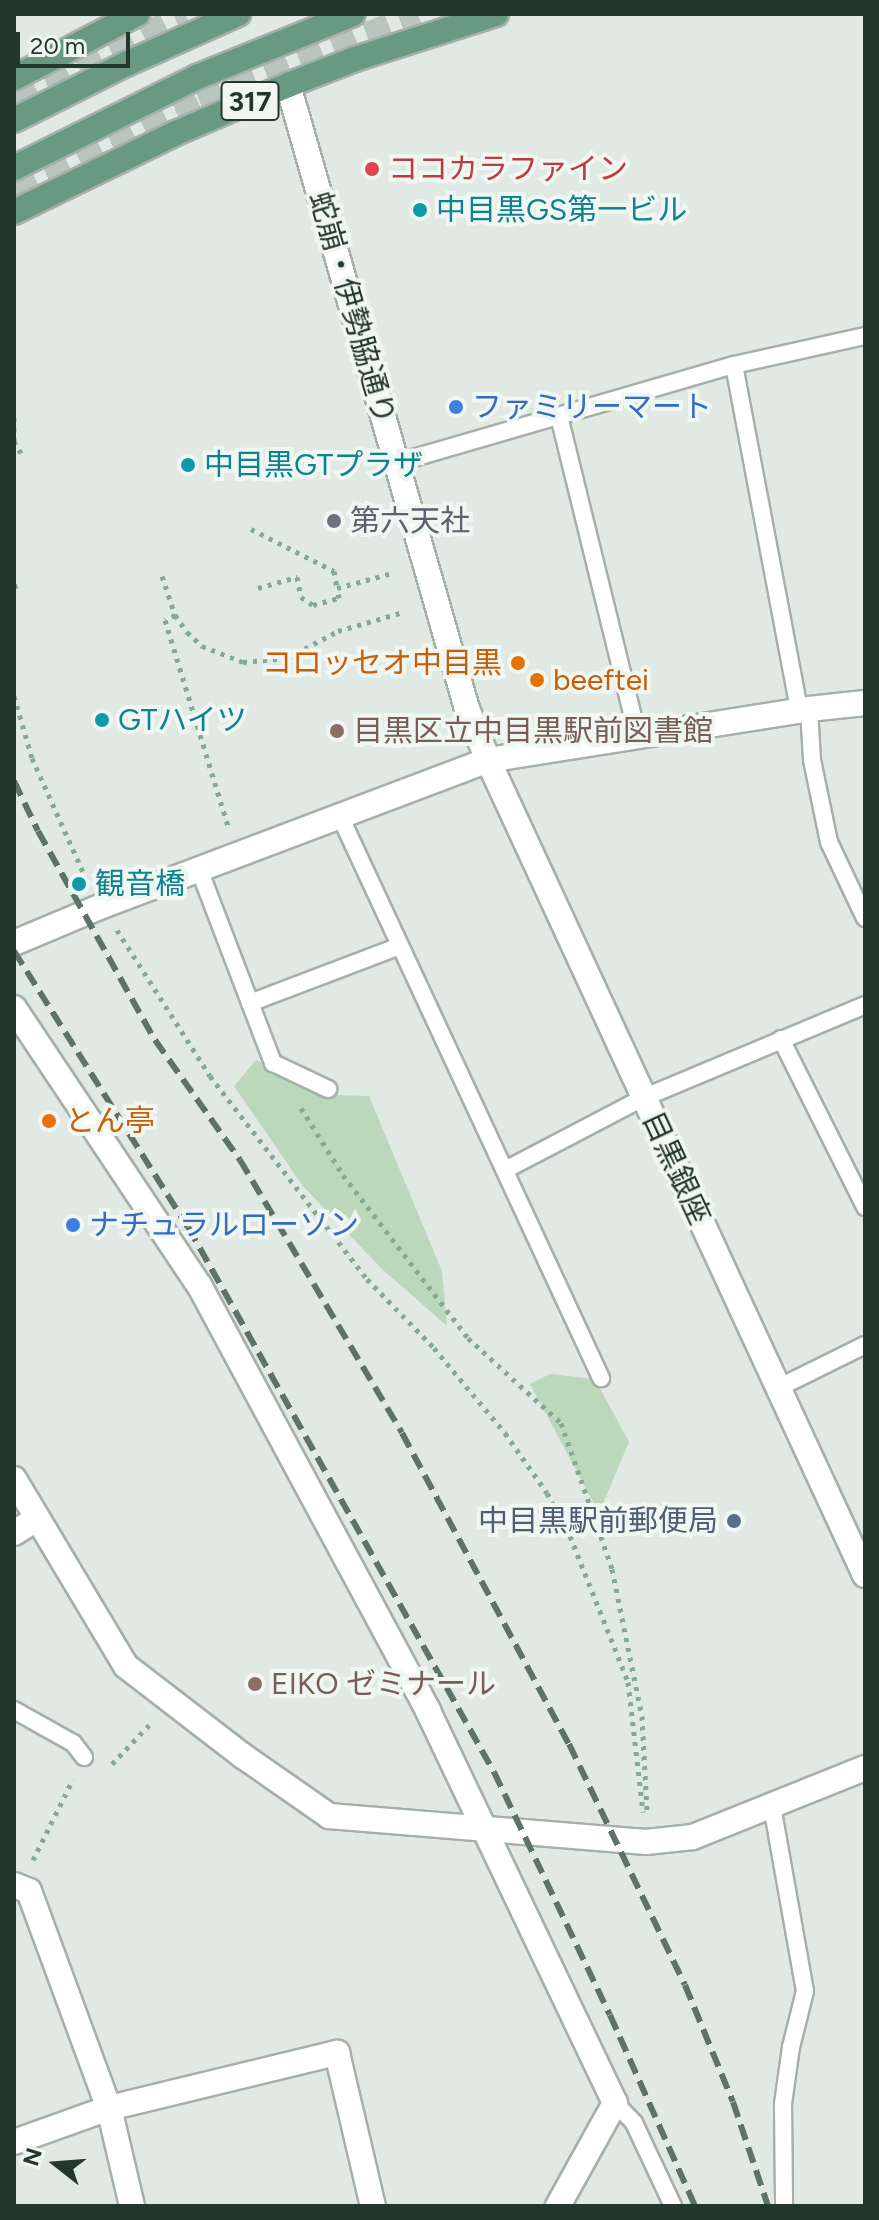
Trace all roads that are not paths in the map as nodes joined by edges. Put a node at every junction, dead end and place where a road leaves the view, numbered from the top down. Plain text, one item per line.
1 (137, 14) edge
2 (238, 14) edge
3 (353, 14) edge
4 (496, 14) edge
5 (14, 78) edge
6 (288, 85) junction
7 (14, 120) edge
8 (14, 168) edge
9 (14, 212) edge
10 (865, 336) edge
11 (734, 365) junction
12 (559, 416) junction
13 (396, 463) junction
14 (865, 703) edge
15 (804, 710) junction
16 (638, 737) junction
17 (488, 760) junction
18 (340, 816) junction
19 (199, 869) junction
20 (865, 918) edge
21 (14, 943) edge
22 (400, 946) junction
23 (250, 1003) junction
24 (865, 1005) edge
25 (14, 1008) edge
26 (781, 1039) junction
27 (328, 1089) dead end
28 (643, 1098) junction
29 (505, 1170) junction
30 (865, 1207) edge
31 (865, 1345) edge
32 (601, 1378) dead end
33 (778, 1388) junction
34 (14, 1479) edge
35 (36, 1519) junction
36 (14, 1533) edge
37 (864, 1571) edge
38 (14, 1710) edge
39 (84, 1757) dead end
40 (865, 1768) edge
41 (772, 1806) junction
42 (485, 1831) junction
43 (14, 1885) edge
44 (615, 2103) junction
45 (109, 2108) junction
46 (14, 2142) edge
47 (132, 2206) edge
48 (373, 2206) edge
49 (558, 2206) edge
50 (673, 2206) edge
51 (784, 2206) edge

1 - 5 main road
2 - 7 main road
3 - 8 main road, 317
4 - 6 main road, 317
6 - 9 main road, 317
6 - 13 street, 蛇崩・伊勢脇通り
10 - 11 lane
11 - 12 lane
11 - 15 lane
12 - 13 lane
12 - 16 lane
13 - 17 street, 蛇崩・伊勢脇通り
14 - 15 street
15 - 16 street
15 - 20 lane
16 - 17 street
17 - 18 street
17 - 28 street, 目黒銀座
18 - 19 street
18 - 22 lane
19 - 21 street
19 - 23 lane
22 - 23 lane
22 - 29 lane
23 - 27 lane
24 - 26 lane
25 - 42 street
26 - 28 lane
26 - 30 lane
28 - 29 lane
28 - 33 street, 目黒銀座
29 - 32 lane
31 - 33 lane
33 - 37 street, 目黒銀座
34 - 35 street
35 - 36 street
35 - 42 street
38 - 39 lane
40 - 41 street
41 - 42 street
41 - 51 lane
42 - 44 street
43 - 45 street
44 - 49 street
44 - 50 lane
45 - 46 street
45 - 47 street
45 - 48 street

